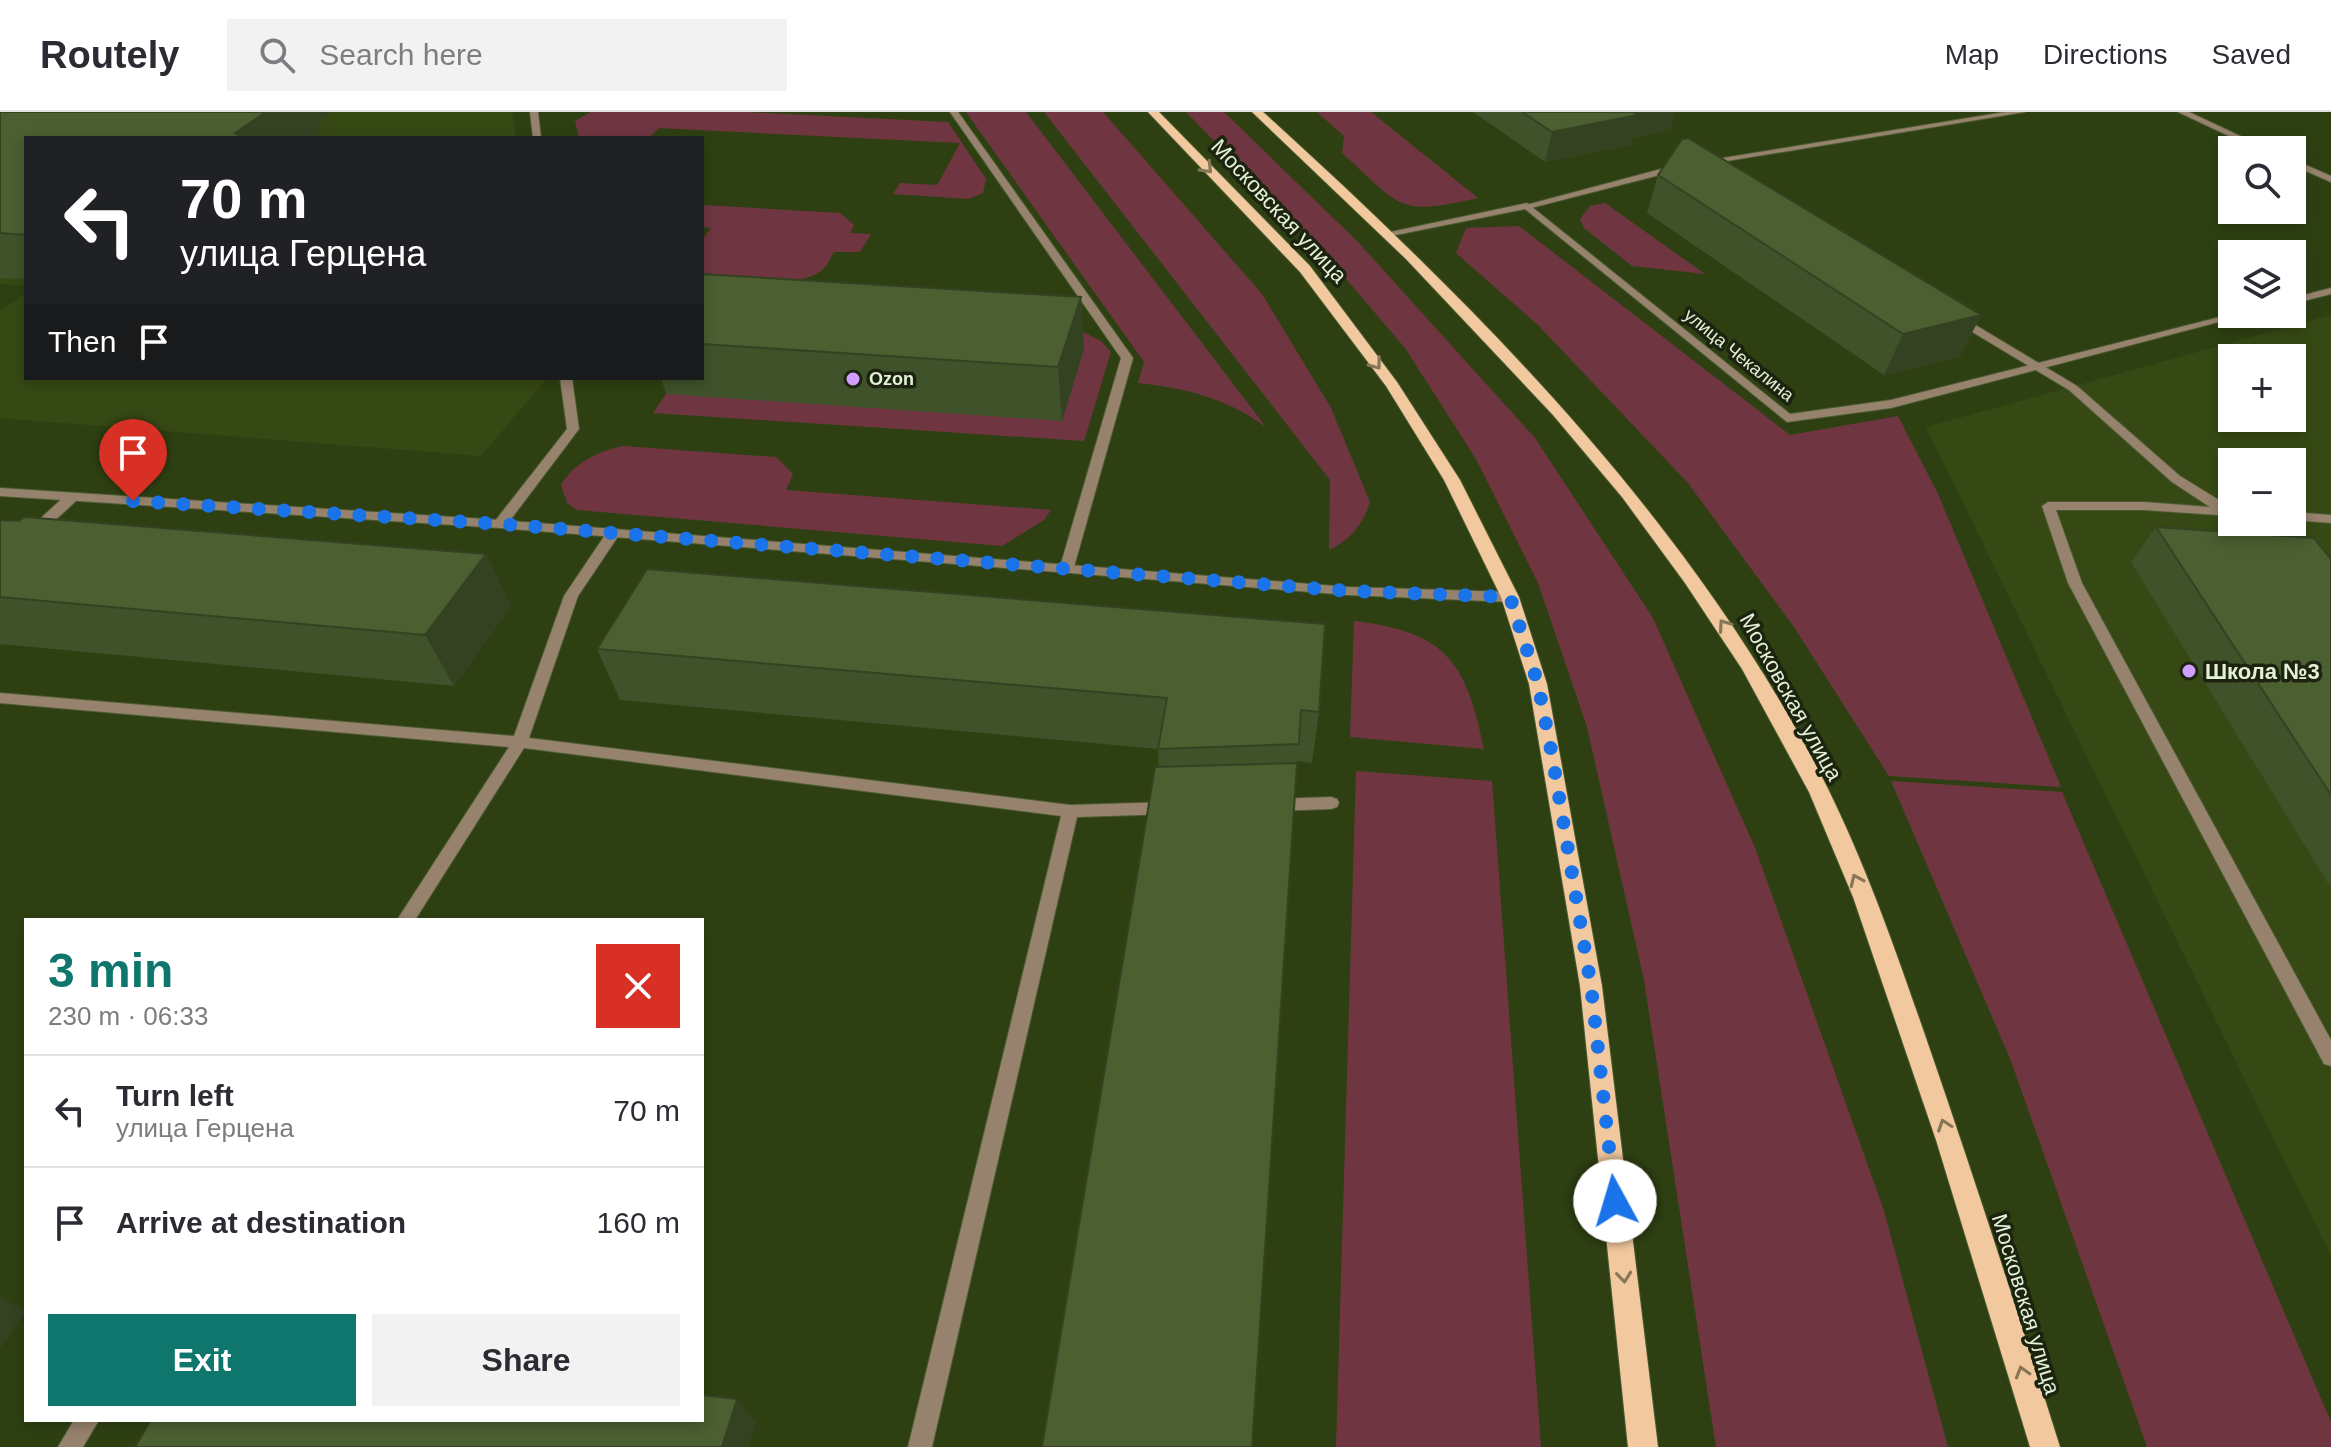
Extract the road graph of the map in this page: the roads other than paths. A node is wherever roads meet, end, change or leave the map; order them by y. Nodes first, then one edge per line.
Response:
1 (534, 112) edge
2 (954, 112) edge
3 (1153, 112) edge
4 (1257, 112) edge
5 (2021, 112) edge
6 (2182, 112) edge
7 (537, 136) edge
8 (2235, 136) edge
9 (1695, 164) junction
10 (2306, 168) edge
11 (1708, 172) edge
12 (2331, 179) edge
13 (1527, 206) junction
14 (1386, 234) junction
15 (2331, 291) edge
16 (2306, 297) edge
17 (1947, 313) edge
18 (2218, 321) edge
19 (2039, 368) junction
20 (566, 380) edge
21 (0, 492) edge
22 (71, 498) junction
23 (2218, 504) edge
24 (2218, 510) edge
25 (2306, 517) edge
26 (2331, 519) edge
27 (500, 524) junction
28 (614, 532) junction
29 (26, 539) edge
30 (1067, 567) junction
31 (1510, 597) junction
32 (0, 698) edge
33 (520, 742) junction
34 (1331, 803) dead end
35 (1255, 805) edge
36 (1193, 807) edge
37 (1070, 811) junction
38 (407, 918) edge
39 (2331, 1058) edge
40 (86, 1422) edge
41 (70, 1447) edge
42 (920, 1447) edge
43 (1643, 1447) edge
44 (2045, 1447) edge

1 - 7 street
2 - 30 street
3 -> 31 main road, Московская улица
4 - 14 main road, Московская улица
5 - 9 street
6 - 8 street
9 - 11 street
9 - 13 street
10 - 12 street
13 - 14 street
13 - 19 street, улица Чекалина
44 -> 14 main road, Московская улица
15 - 16 street
17 - 19 street
18 - 19 street, улица Чекалина
19 - 23 street
20 - 27 street
21 - 22 street
22 - 27 street
22 - 29 street
24 - 39 street
25 - 26 street
27 - 28 street
28 - 30 street
28 - 33 street
30 - 31 street
31 -> 43 main road, Московская улица
32 - 33 street
33 - 37 street
33 - 38 street
34 - 35 street
36 - 37 street
37 - 42 street
40 - 41 street

